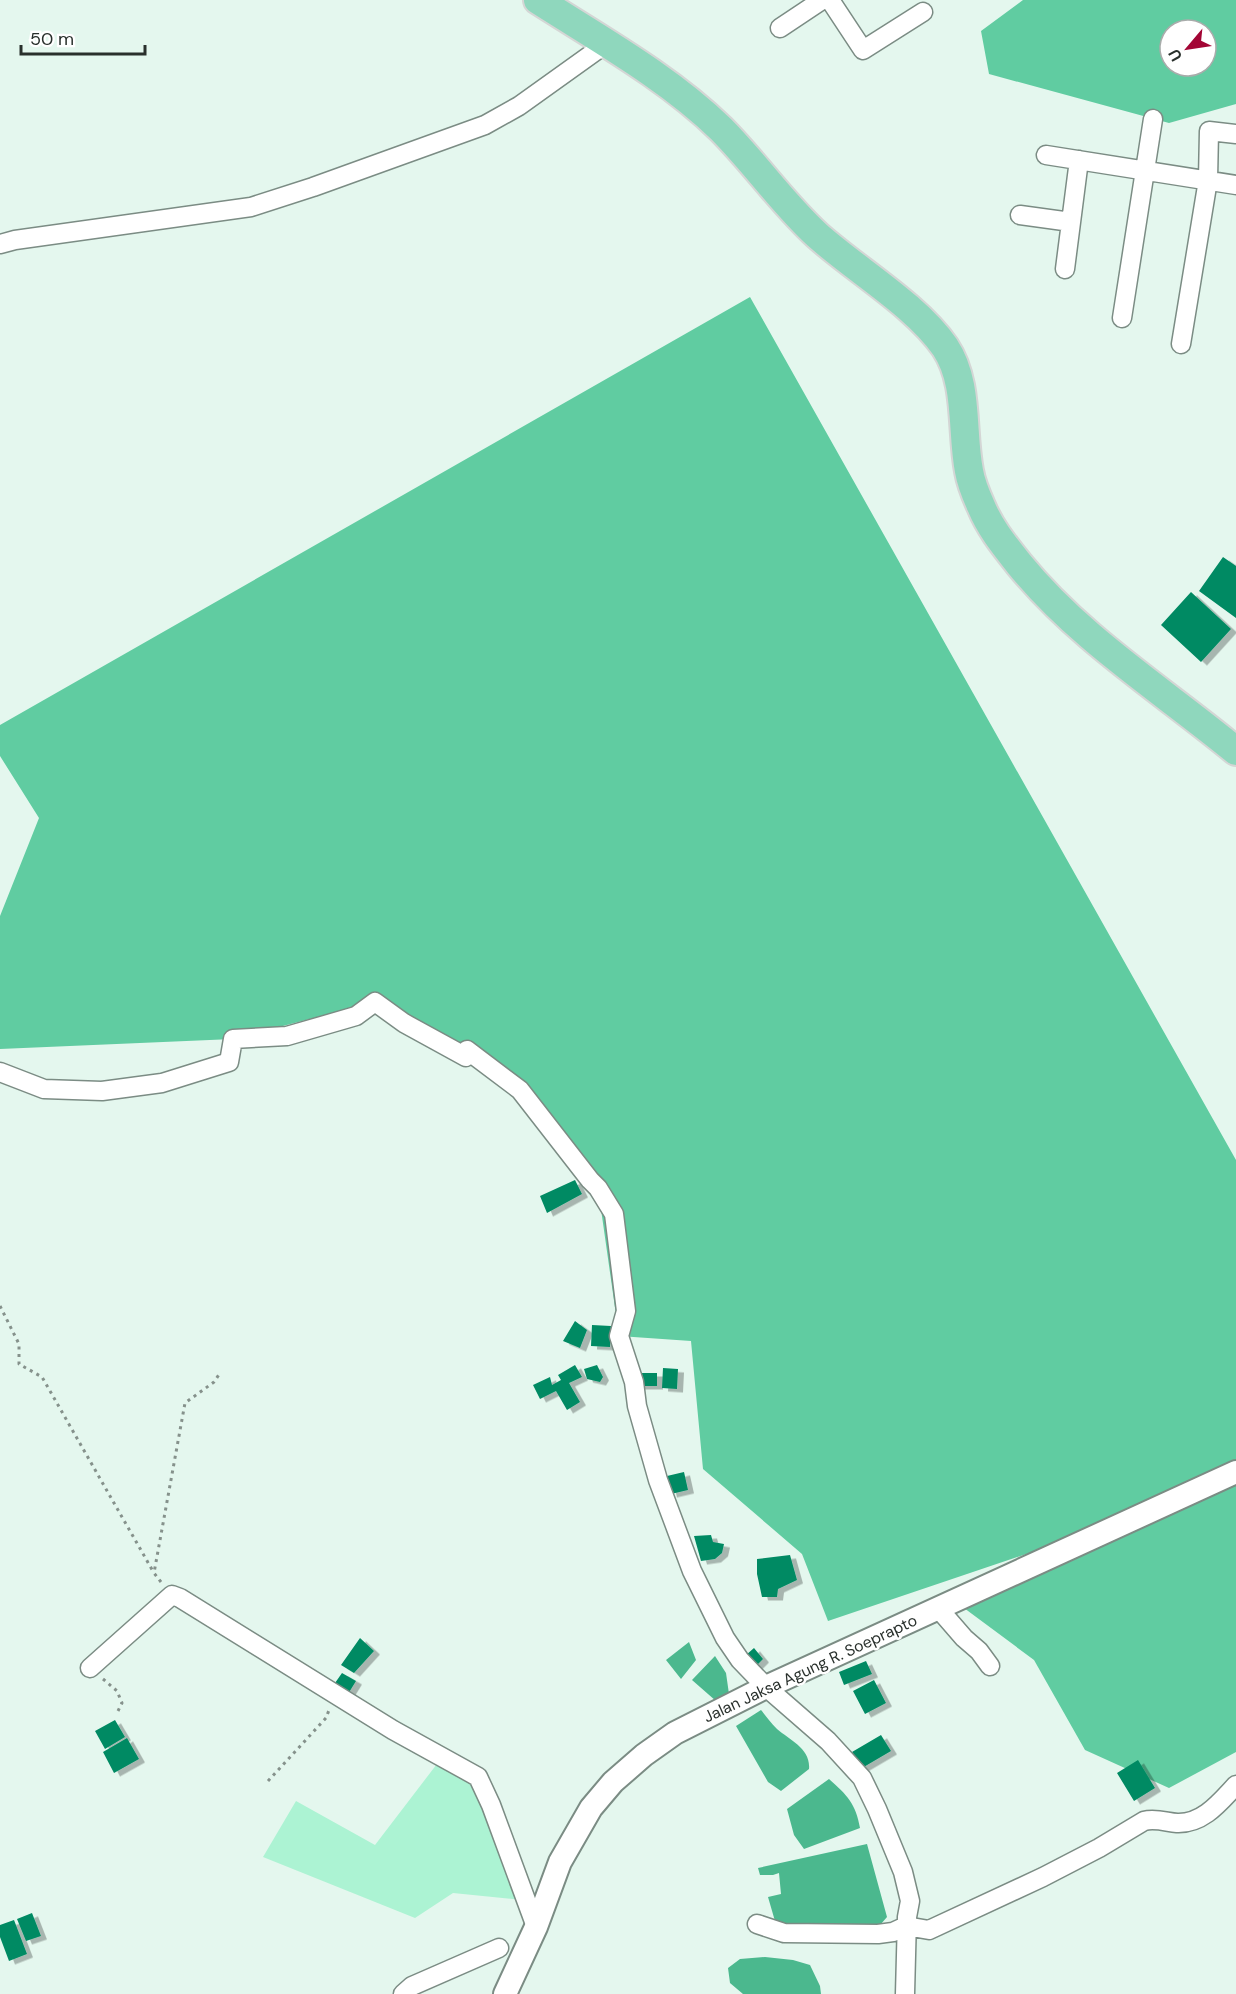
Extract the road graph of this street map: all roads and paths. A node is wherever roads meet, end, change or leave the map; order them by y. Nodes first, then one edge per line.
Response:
1 (538, 0) edge
2 (822, 0) edge
3 (830, 0) edge
4 (922, 12) edge
5 (780, 28) dead end
6 (607, 44) junction
7 (1153, 119) dead end
8 (1236, 134) edge
9 (1046, 155) dead end
10 (1079, 160) junction
11 (1146, 171) junction
12 (1208, 180) junction
13 (1236, 184) edge
14 (1020, 215) dead end
15 (1071, 222) junction
16 (0, 244) edge
17 (1065, 269) dead end
18 (1122, 318) dead end
19 (1181, 344) dead end
20 (1236, 751) edge
21 (0, 1072) edge
22 (0, 1306) edge
23 (220, 1373) dead end
24 (1236, 1472) edge
25 (154, 1574) junction
26 (172, 1595) junction
27 (938, 1608) junction
28 (990, 1665) dead end
29 (90, 1668) joint
30 (766, 1687) junction
31 (335, 1694) junction
32 (118, 1711) dead end
33 (268, 1781) dead end
34 (1236, 1785) edge
35 (757, 1924) dead end
36 (906, 1926) junction
37 (536, 1927) junction
38 (499, 1948) dead end
39 (404, 1994) edge
40 (505, 1994) edge
41 (905, 1994) edge

1 - 6 main road
2 - 5 street
3 - 4 street
6 - 16 street
6 - 20 main road
7 - 11 street
8 - 12 street
9 - 10 street
10 - 11 street
10 - 15 street
11 - 12 street
11 - 18 street
12 - 13 street
12 - 19 street
14 - 15 street
15 - 17 street
21 - 30 street
22 - 25 path
23 - 25 path
24 - 27 street, Jalan Jaksa Agung R. Soeprapto
25 - 26 path
26 - 29 street
26 - 31 street
27 - 28 street
27 - 30 street, Jalan Jaksa Agung R. Soeprapto
29 - 32 path
30 - 36 street
30 - 37 street, Jalan Jaksa Agung R. Soeprapto
31 - 33 path
31 - 37 street
34 - 36 street
35 - 36 street
36 - 41 street
37 - 40 street, Jalan Jaksa Agung R. Soeprapto
38 - 39 street

